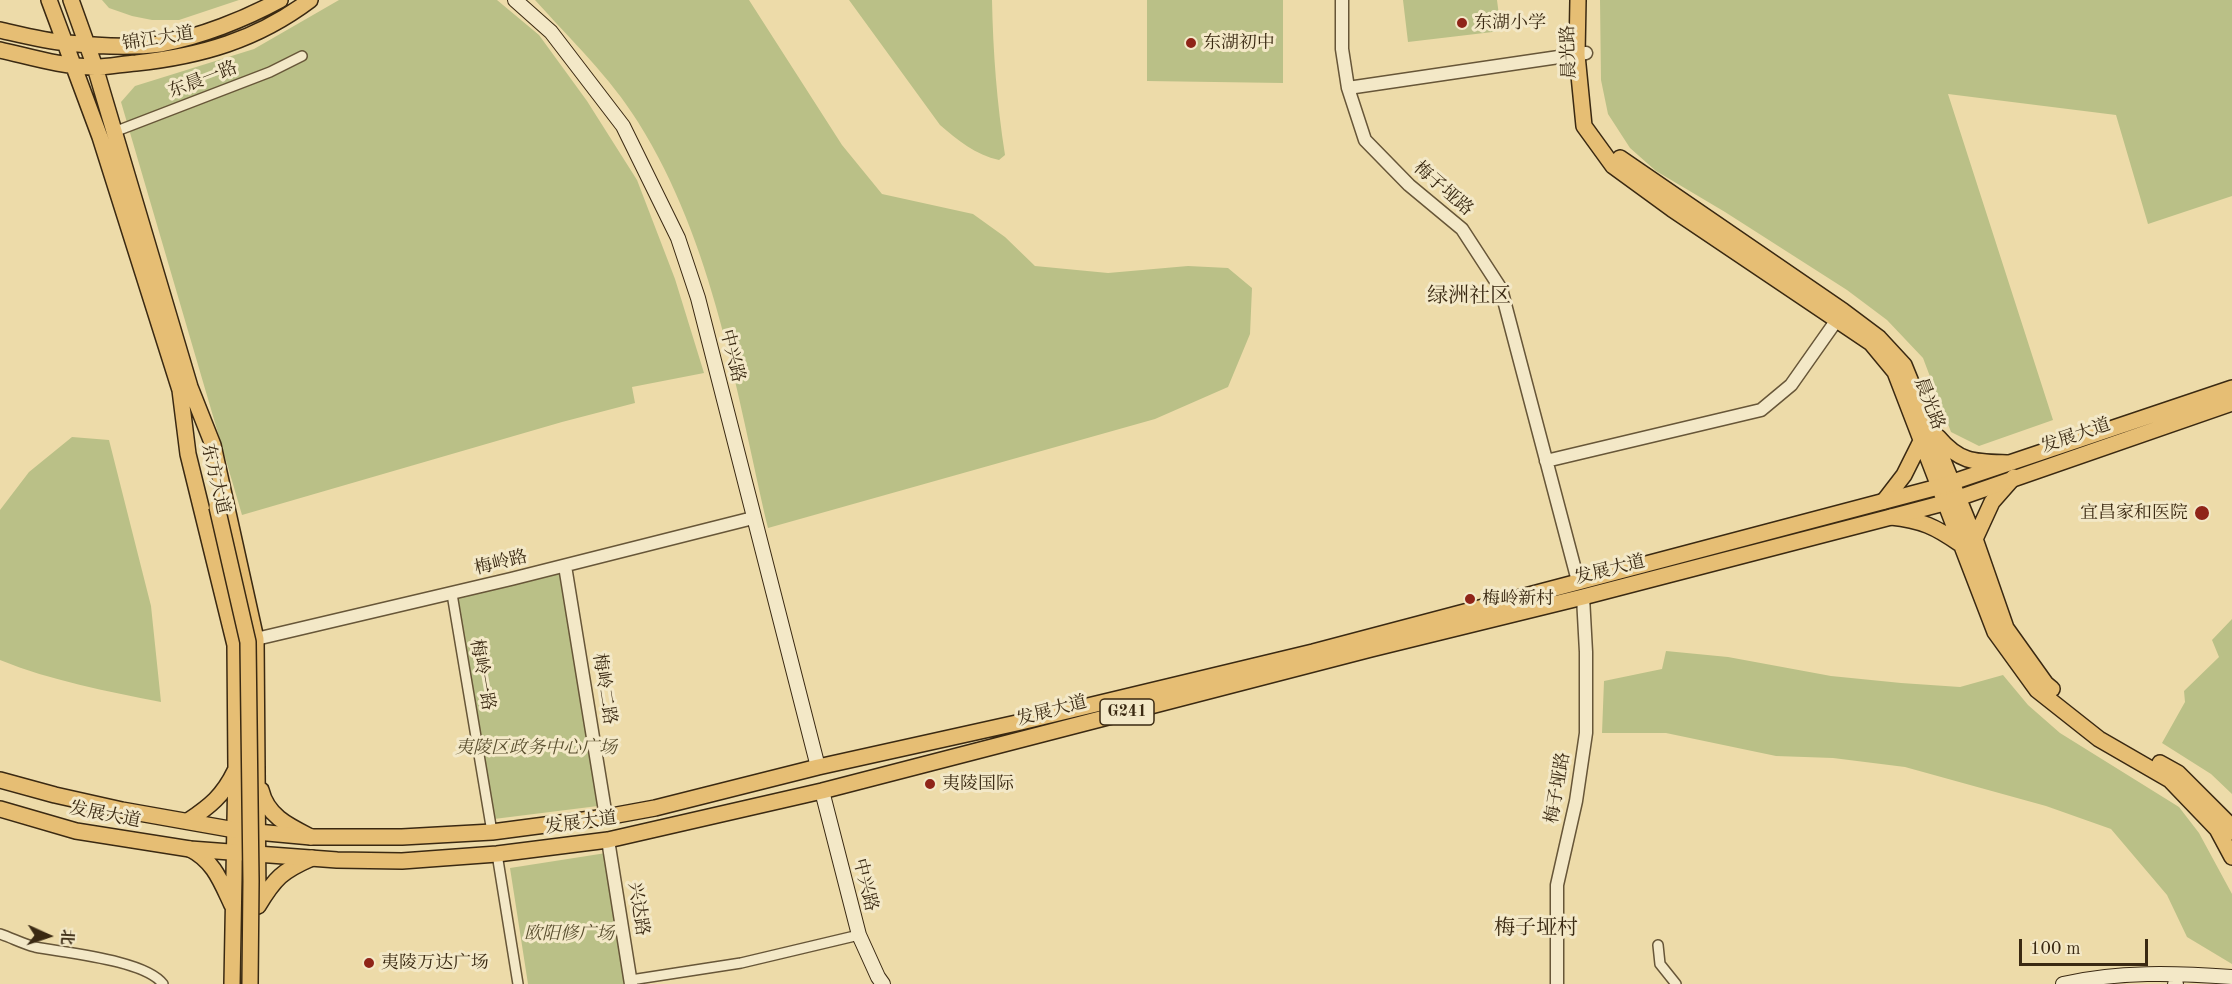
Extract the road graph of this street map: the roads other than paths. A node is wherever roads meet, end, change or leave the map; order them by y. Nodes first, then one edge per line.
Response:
1 (49, 0) edge
2 (71, 0) edge
3 (280, 0) edge
4 (310, 0) edge
5 (515, 0) edge
6 (1342, 0) edge
7 (1578, 0) edge
8 (1587, 0) edge
9 (0, 30) edge
10 (65, 43) junction
11 (87, 45) junction
12 (0, 50) edge
13 (1582, 54) junction
14 (302, 56) dead end
15 (74, 66) junction
16 (95, 67) junction
17 (1348, 88) junction
18 (114, 132) junction
19 (1839, 316) junction
20 (185, 388) junction
21 (2232, 388) edge
22 (2232, 403) edge
23 (1926, 434) junction
24 (1546, 461) junction
25 (2012, 470) junction
26 (1945, 484) junction
27 (1951, 500) junction
28 (1884, 501) junction
29 (1891, 517) junction
30 (753, 518) junction
31 (1968, 542) junction
32 (566, 566) junction
33 (1578, 581) junction
34 (452, 594) junction
35 (1583, 597) junction
36 (256, 639) junction
37 (818, 767) junction
38 (236, 768) junction
39 (258, 776) junction
40 (0, 780) edge
41 (822, 791) junction
42 (0, 809) edge
43 (606, 817) junction
44 (188, 821) junction
45 (235, 830) junction
46 (258, 831) junction
47 (492, 832) junction
48 (2232, 832) edge
49 (311, 837) junction
50 (608, 840) junction
51 (190, 849) junction
52 (235, 853) junction
53 (259, 854) junction
54 (497, 854) junction
55 (2232, 857) edge
56 (312, 858) junction
57 (258, 906) junction
58 (234, 909) junction
59 (0, 934) edge
60 (859, 935) junction
61 (1658, 945) dead end
62 (2232, 977) edge
63 (631, 982) edge
64 (163, 984) edge
65 (232, 984) edge
66 (242, 984) edge
67 (250, 984) edge
68 (257, 984) edge
69 (518, 984) edge
70 (884, 984) edge
71 (1557, 984) edge
72 (1676, 984) edge
73 (2063, 984) edge

1 - 10 main road, 东方大道
2 - 11 main road, 东方大道
3 - 11 main road, 锦江大道
4 - 16 main road, 锦江大道
5 - 30 main road, 中兴路
6 - 17 street, 梅子垭路
7 - 13 main road, 晨光路
8 - 13 main road, 晨光路
9 - 10 main road, 锦江大道
10 - 11 main road, 锦江大道
10 - 15 main road, 东方大道
11 - 16 main road, 东方大道
12 - 15 main road, 锦江大道
13 - 17 street
13 - 19 main road, 晨光路
14 - 18 street, 东晨一路
15 - 16 main road, 锦江大道
15 - 20 main road, 东方大道
16 - 18 main road, 东方大道
17 - 24 street, 梅子垭路
18 - 20 main road, 东方大道
19 - 23 main road, 晨光路
19 - 24 street
20 - 36 main road, 东方大道
20 - 38 main road, 东方大道
20 - 66 main road
20 - 67 main road, bridge
21 - 25 main road, 发展大道 / G241
22 - 25 main road, 发展大道 / G241
23 - 25 main road
23 - 26 main road, 晨光路
23 - 28 main road
24 - 33 street, 梅子垭路
25 - 26 main road, 发展大道 / G241
25 - 27 main road, 发展大道 / G241
25 - 31 main road
26 - 27 main road, 晨光路
26 - 28 main road, 发展大道 / G241
27 - 29 main road, 发展大道 / G241
27 - 31 main road, 晨光路
28 - 33 main road, 发展大道 / G241
29 - 31 main road
29 - 35 main road, 发展大道 / G241
30 - 32 street, 梅岭路
30 - 37 main road, 中兴路
31 - 48 main road, 晨光路
31 - 55 main road, 晨光路
32 - 34 street, 梅岭路
32 - 43 street, 梅岭二路
33 - 37 main road, 发展大道 / G241
34 - 36 street, 梅岭路
34 - 47 street, 梅岭一路
35 - 41 main road, 发展大道 / G241
35 - 71 street, 梅子垭路
36 - 39 main road, 东方大道
37 - 43 main road, 发展大道 / G241
38 - 44 main road
38 - 45 main road, 东方大道
39 - 46 main road, 东方大道
39 - 49 main road
40 - 44 main road, 发展大道 / G241
41 - 50 main road, 发展大道 / G241
41 - 60 main road, 中兴路
42 - 51 main road, 发展大道 / G241
43 - 47 main road, 发展大道 / G241
44 - 45 main road, 发展大道 / G241
45 - 46 main road, 发展大道 / G241
45 - 52 main road, 东方大道
46 - 49 main road, 发展大道 / G241
46 - 53 main road, 东方大道
47 - 49 main road, 发展大道 / G241
50 - 54 main road, 发展大道 / G241
50 - 63 street, 兴达路
51 - 52 main road, 发展大道 / G241
51 - 58 main road
52 - 53 main road, 发展大道 / G241
52 - 58 main road, 东方大道
53 - 56 main road, 发展大道 / G241
53 - 57 main road, 东方大道
54 - 56 main road, 发展大道 / G241
54 - 69 street
56 - 57 main road
57 - 68 main road, 东方大道
58 - 65 main road, 东方大道
59 - 64 street
60 - 63 street
60 - 70 main road, 中兴路
61 - 72 street
62 - 73 main road

